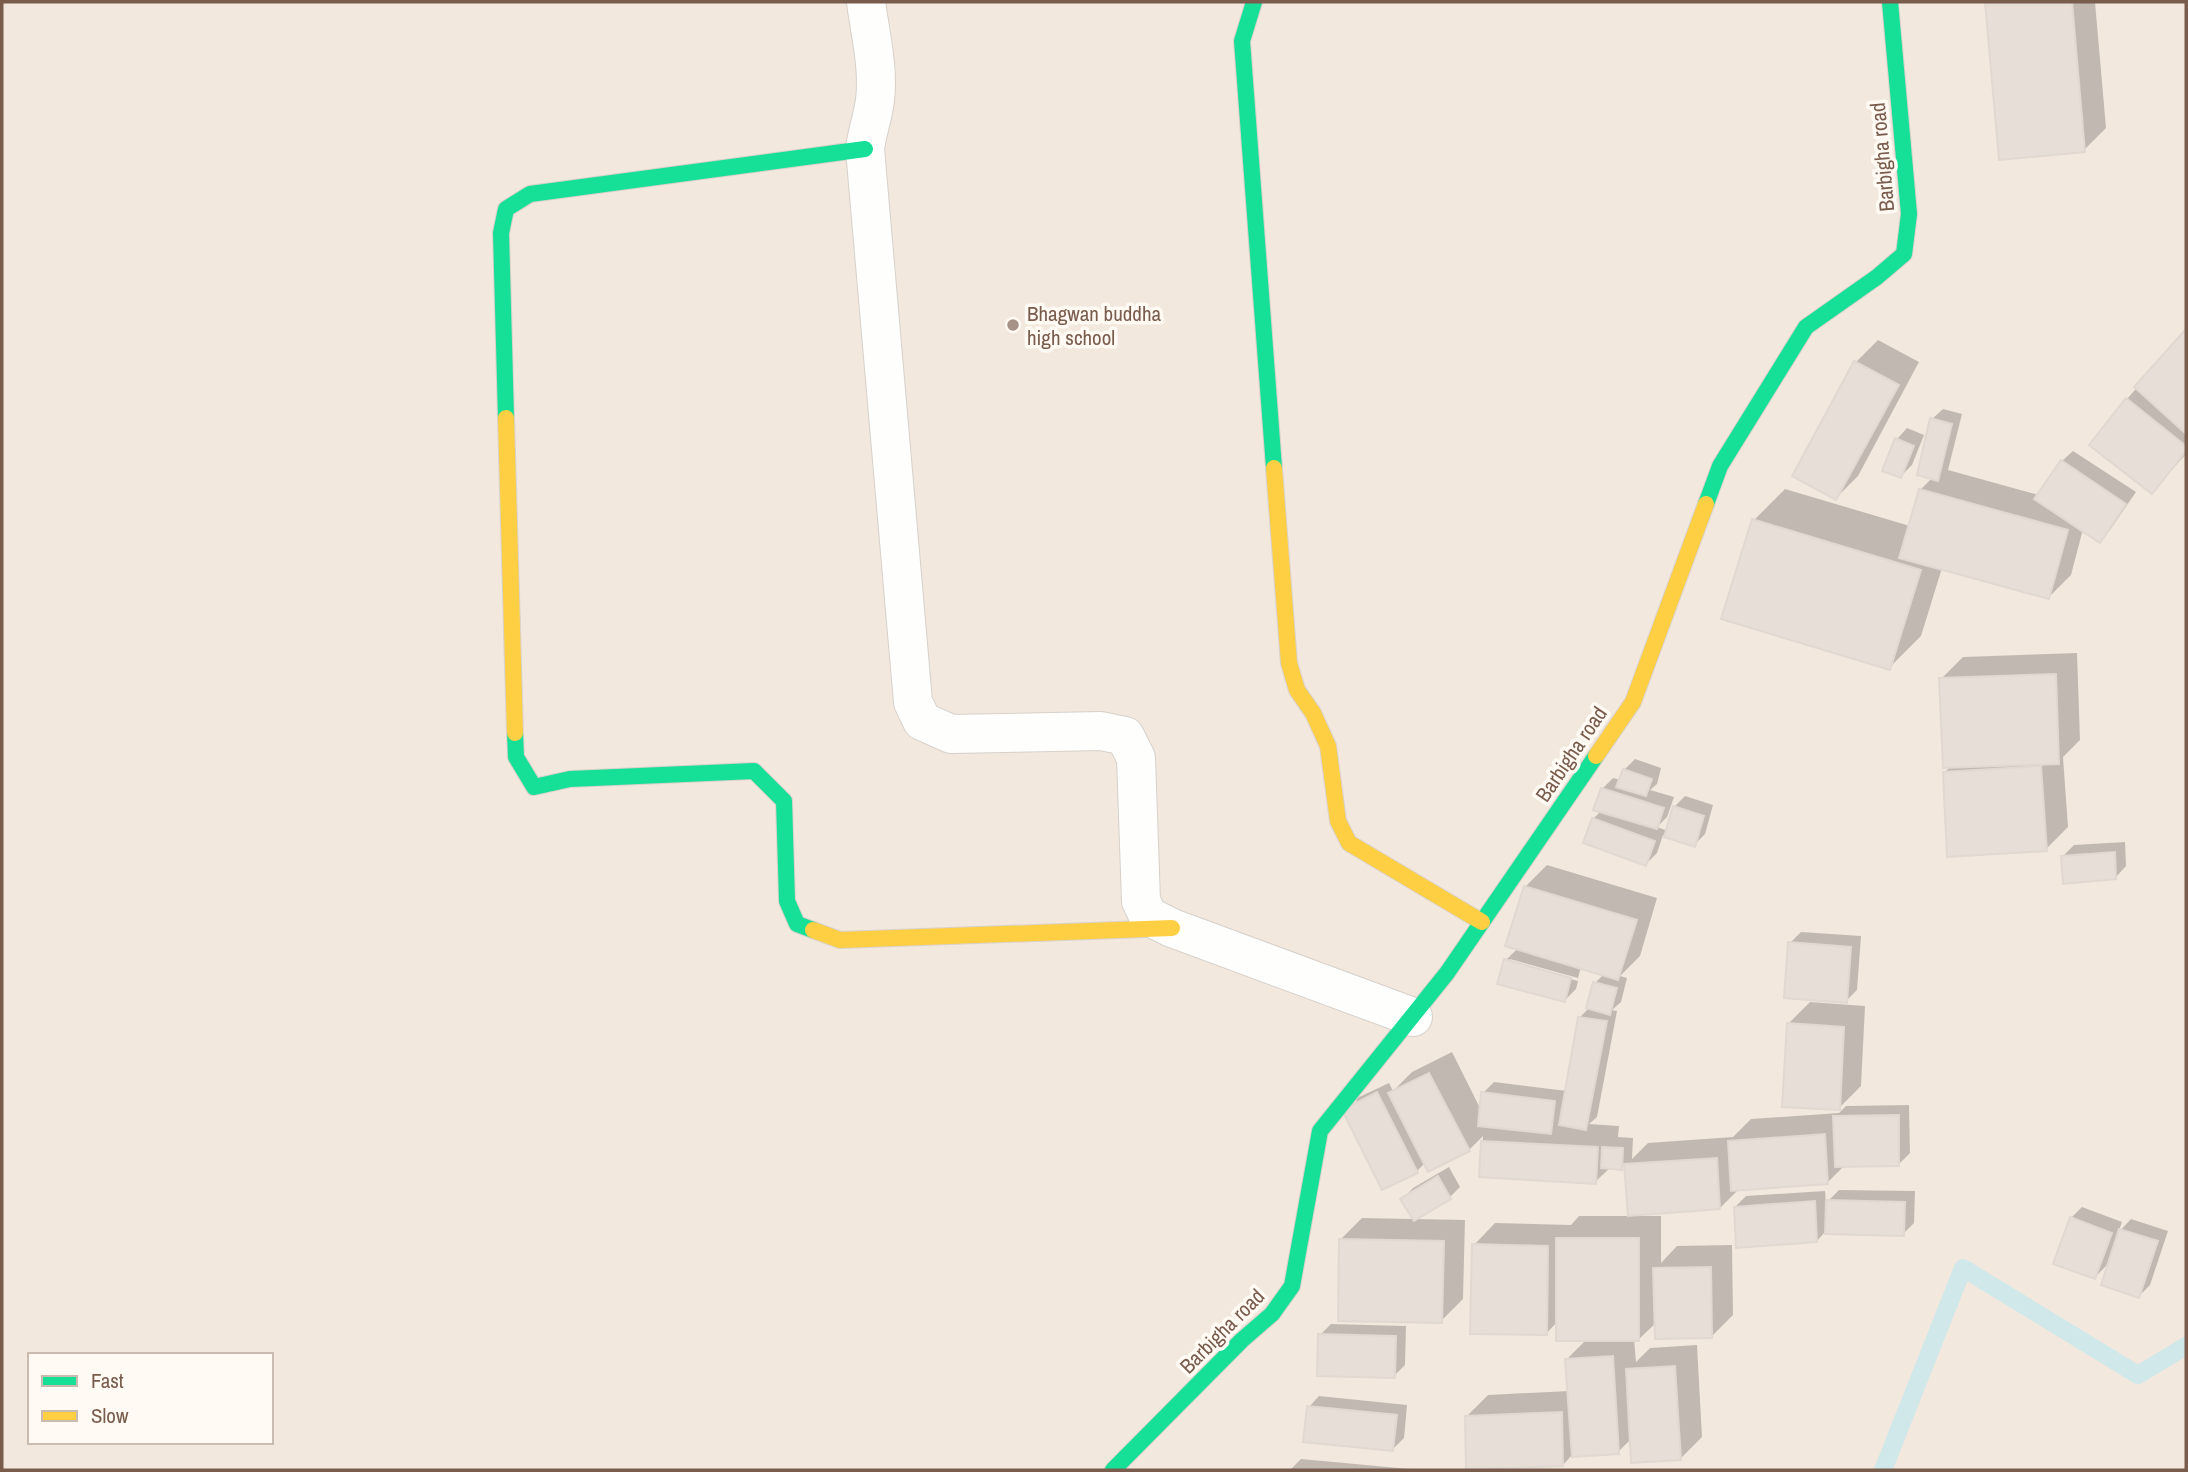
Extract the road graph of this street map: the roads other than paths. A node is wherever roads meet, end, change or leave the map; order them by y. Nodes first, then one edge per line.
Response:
1 (866, 2) edge
2 (1254, 2) edge
3 (1890, 2) edge
4 (865, 149) junction
5 (1482, 922) junction
6 (1172, 928) junction
7 (1413, 1017) junction
8 (1125, 1466) edge

1 - 4 street
2 - 5 street
3 - 5 street, Barbigha road
4 - 6 street
4 - 6 street
5 - 7 street, Barbigha road
6 - 7 street
7 - 8 street, Barbigha road

